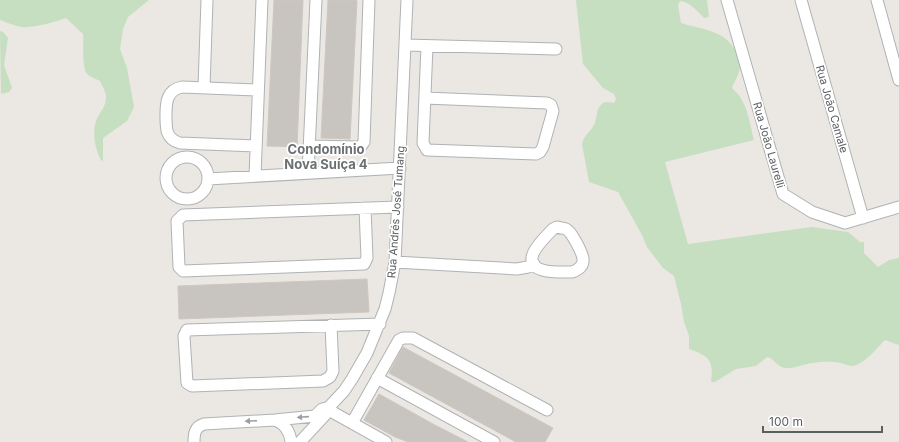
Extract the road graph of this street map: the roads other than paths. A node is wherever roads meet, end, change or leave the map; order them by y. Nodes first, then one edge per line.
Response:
1 (207, 0) edge
2 (262, 0) edge
3 (316, 0) edge
4 (369, 0) edge
5 (407, 0) edge
6 (727, 0) edge
7 (801, 0) edge
8 (877, 0) edge
9 (405, 45) junction
10 (427, 46) junction
11 (556, 49) dead end
12 (899, 80) edge
13 (204, 87) junction
14 (258, 90) junction
15 (425, 98) junction
16 (256, 146) junction
17 (310, 146) junction
18 (400, 168) junction
19 (308, 174) junction
20 (255, 176) junction
21 (208, 179) dead end
22 (398, 207) junction
23 (365, 208) junction
24 (899, 208) edge
25 (863, 218) junction
26 (395, 262) junction
27 (534, 264) junction
28 (380, 324) junction
29 (331, 325) junction
30 (377, 378) junction
31 (328, 408) junction
32 (547, 410) dead end
33 (274, 420) junction
34 (352, 424) junction
35 (194, 442) edge
36 (290, 442) edge
37 (300, 442) edge
38 (386, 442) edge
39 (494, 442) edge

1 - 13 street
2 - 14 street
3 - 17 street
4 - 17 street
5 - 9 street, Rua Andrés José Tumang
6 - 25 street, Rua João Laurelli
7 - 25 street, Rua João Camale
8 - 12 street
9 - 10 street
9 - 18 street, Rua Andrés José Tumang
10 - 11 street
10 - 15 street
13 - 14 street
13 - 16 street
14 - 16 street
15 - 15 street
16 - 20 street
17 - 19 street
18 - 19 street
18 - 22 street, Rua Andrés José Tumang
19 - 20 street
20 - 21 street
22 - 23 street
22 - 26 street, Rua Andrés José Tumang
23 - 23 street
24 - 25 street, Rua João Laurelli
26 - 27 street
26 - 28 street, Rua Andrés José Tumang
27 - 27 street
28 - 29 street
28 - 31 street, Rua Andrés José Tumang
29 - 29 street
30 - 32 street
30 - 34 street
30 - 39 street
31 -> 33 street
31 - 34 street
31 - 37 street
33 -> 35 street
33 - 36 street
34 - 38 street

